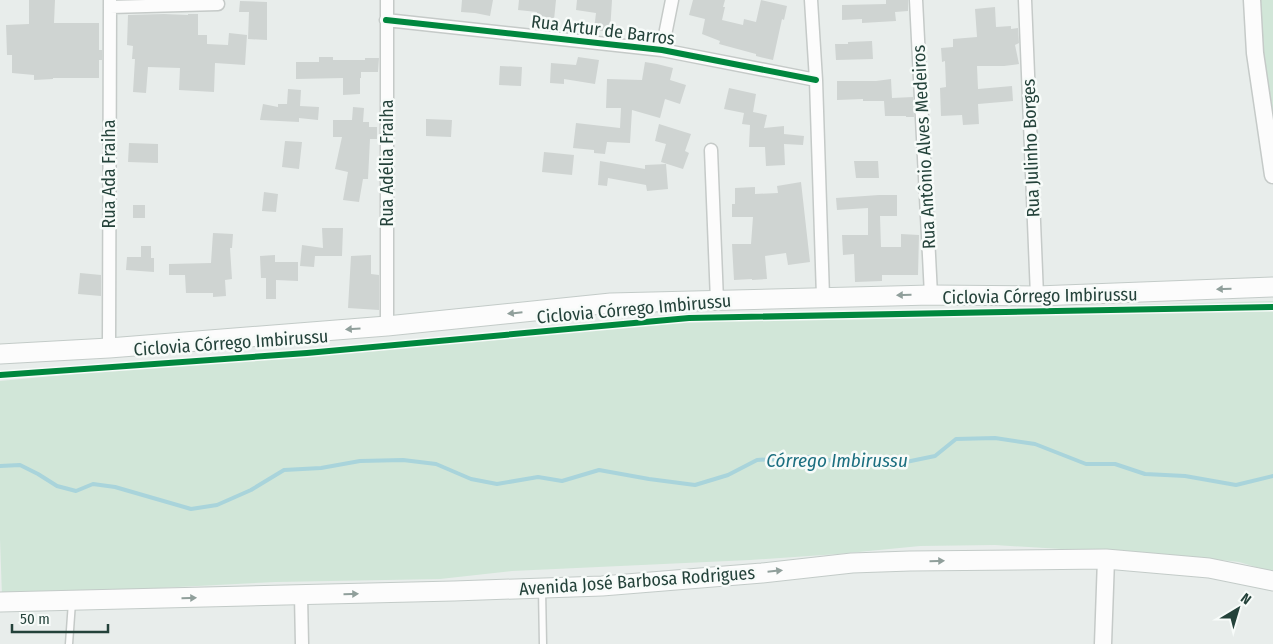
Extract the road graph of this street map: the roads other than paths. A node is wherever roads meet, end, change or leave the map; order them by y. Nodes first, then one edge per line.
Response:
1 (386, 0) edge
2 (672, 0) edge
3 (811, 0) edge
4 (916, 0) edge
5 (1025, 0) edge
6 (1252, 0) edge
7 (110, 3) edge
8 (218, 4) dead end
9 (386, 20) junction
10 (662, 50) junction
11 (816, 80) junction
12 (711, 150) dead end
13 (1273, 175) edge
14 (1273, 287) edge
15 (931, 295) junction
16 (1037, 296) junction
17 (823, 297) junction
18 (717, 301) junction
19 (388, 326) junction
20 (109, 348) junction
21 (0, 354) edge
22 (1106, 559) junction
23 (1273, 581) edge
24 (542, 588) junction
25 (301, 595) junction
26 (72, 600) junction
27 (0, 602) edge
28 (69, 644) edge
29 (302, 644) edge
30 (543, 644) edge
31 (1103, 644) edge

1 - 9 street, Rua Adélia Fraiha
2 - 10 street
3 - 11 street
4 - 15 street, Rua Antônio Alves Medeiros
5 - 16 street, Rua Julinho Borges
6 - 13 street
7 - 8 street
7 - 20 street, Rua Ada Fraiha
9 - 10 street, Rua Artur de Barros
9 - 19 street, Rua Adélia Fraiha
10 - 11 street, Rua Artur de Barros
11 - 17 street
12 - 18 street
14 -> 16 main road
15 - 16 main road
15 -> 17 main road
17 - 18 main road
18 -> 19 main road
19 -> 20 main road
20 - 21 main road
22 - 23 main road, Avenida José Barbosa Rodrigues
24 -> 22 main road, Avenida José Barbosa Rodrigues
22 - 31 street
25 -> 24 main road, Avenida José Barbosa Rodrigues
24 - 30 lane
26 -> 25 main road, Avenida José Barbosa Rodrigues
25 - 29 street
26 - 27 main road, Avenida José Barbosa Rodrigues
26 - 28 lane

